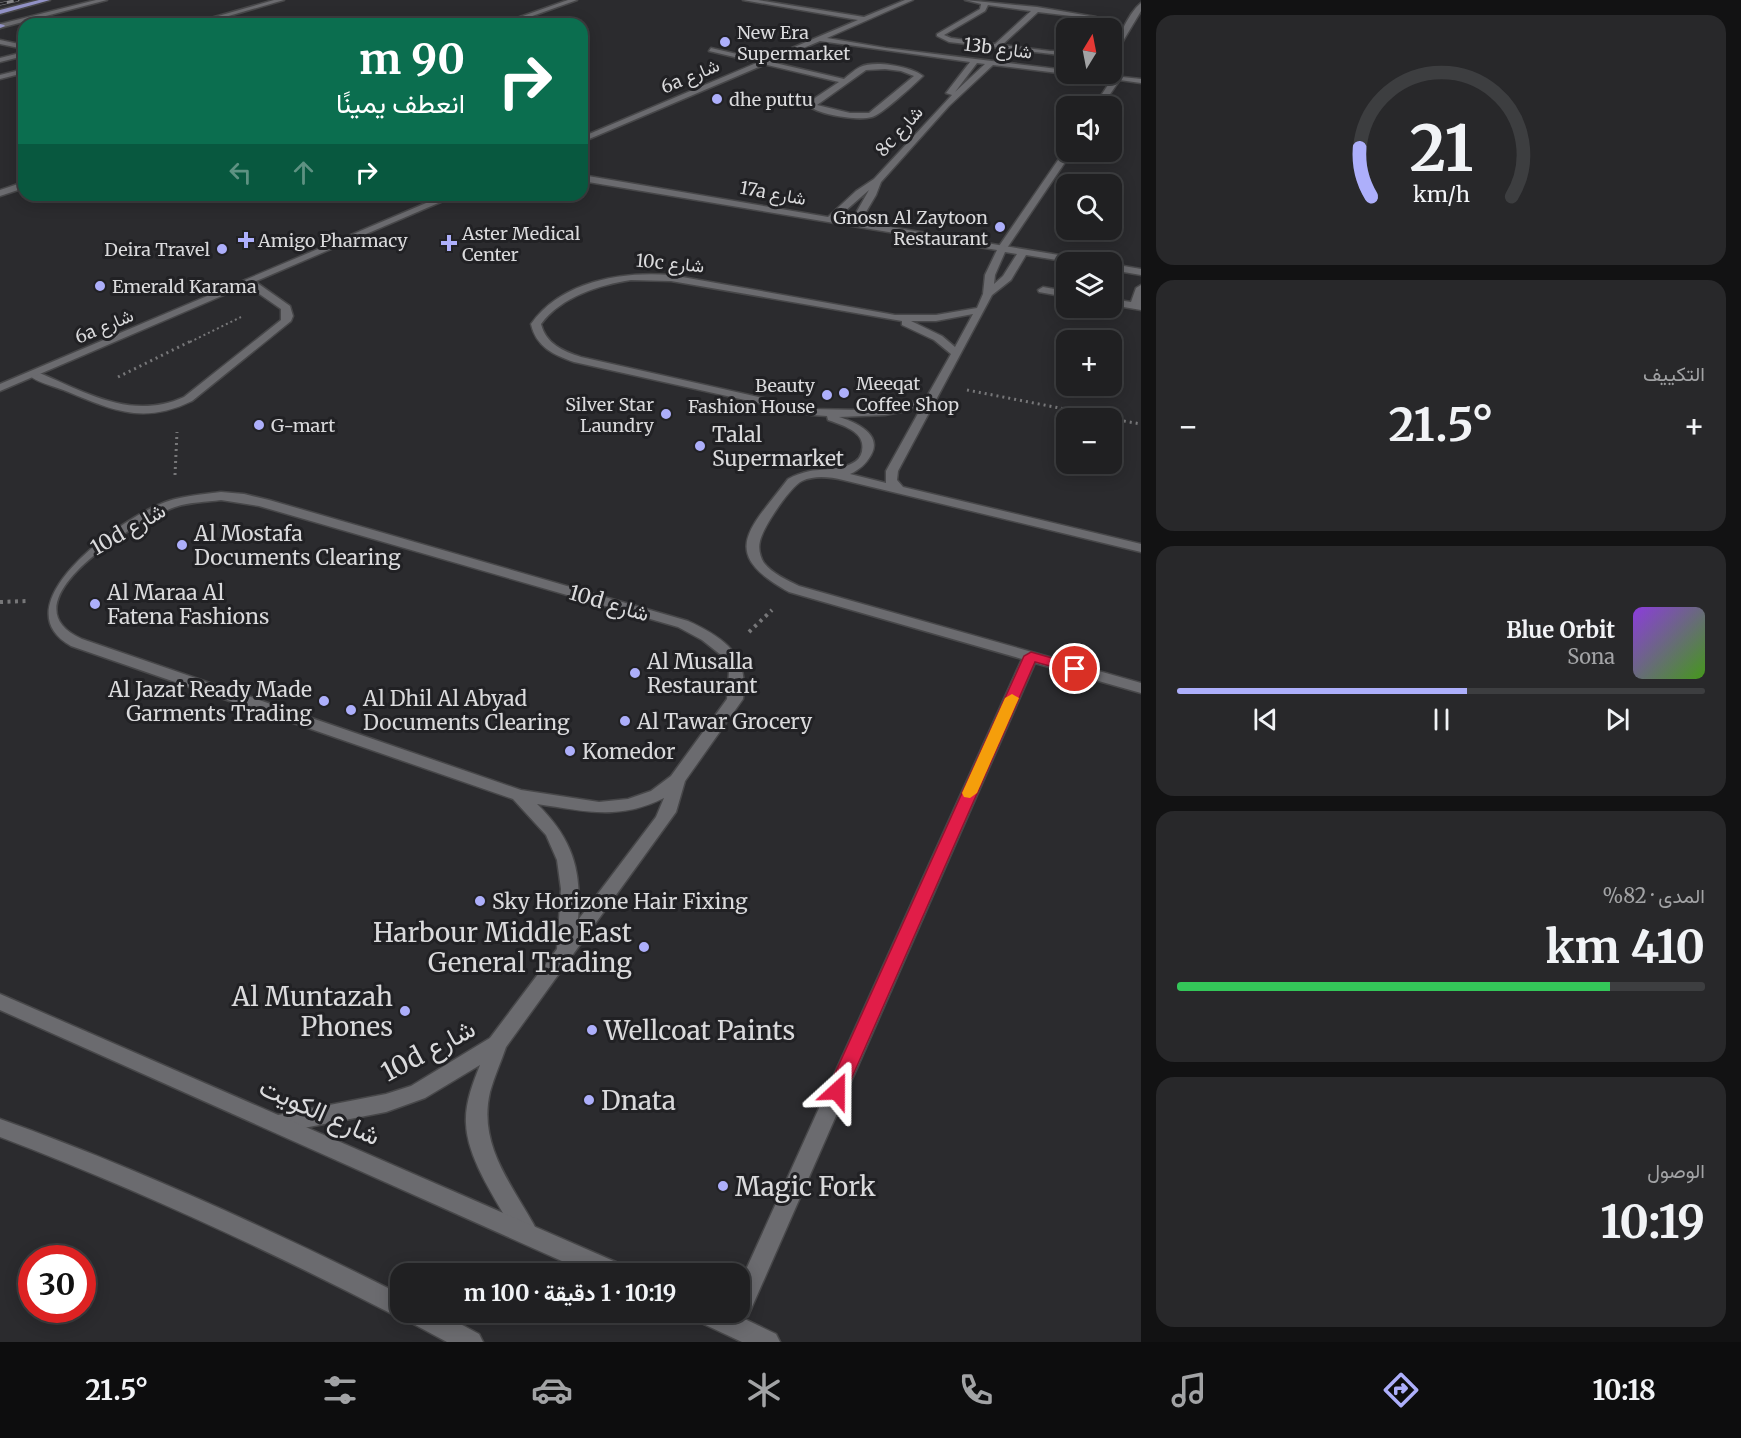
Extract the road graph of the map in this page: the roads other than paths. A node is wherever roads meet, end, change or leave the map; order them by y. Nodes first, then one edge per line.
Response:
1 (47, 0) edge
2 (104, 0) edge
3 (281, 0) edge
4 (574, 0) edge
5 (746, 0) edge
6 (909, 0) edge
7 (968, 0) edge
8 (985, 3) junction
9 (1141, 5) edge
10 (781, 7) junction
11 (1037, 9) junction
12 (0, 12) edge
13 (33, 18) edge
14 (215, 18) edge
15 (521, 18) edge
16 (1092, 18) edge
17 (864, 20) junction
18 (18, 22) edge
19 (855, 23) junction
20 (1, 26) edge
21 (829, 34) junction
22 (1122, 35) edge
23 (818, 39) junction
24 (0, 42) edge
25 (18, 46) edge
26 (997, 46) junction
27 (711, 50) dead end
28 (1056, 53) edge
29 (925, 54) junction
30 (18, 56) edge
31 (0, 60) edge
32 (976, 60) junction
33 (764, 62) junction
34 (992, 62) junction
35 (1056, 71) edge
36 (18, 72) edge
37 (0, 77) edge
38 (1122, 79) edge
39 (844, 81) junction
40 (1141, 81) edge
41 (946, 104) junction
42 (588, 137) edge
43 (1061, 162) edge
44 (588, 171) edge
45 (588, 179) edge
46 (877, 180) junction
47 (18, 187) edge
48 (670, 193) junction
49 (0, 194) edge
50 (439, 201) edge
51 (830, 220) junction
52 (854, 224) junction
53 (1002, 249) junction
54 (1023, 252) junction
55 (1056, 258) edge
56 (1122, 269) edge
57 (1141, 272) edge
58 (249, 282) junction
59 (1141, 288) edge
60 (1043, 290) dead end
61 (1056, 292) edge
62 (988, 294) junction
63 (1122, 304) edge
64 (1138, 307) edge
65 (981, 310) junction
66 (895, 318) junction
67 (957, 354) junction
68 (33, 374) junction
69 (0, 388) edge
70 (930, 403) junction
71 (812, 412) junction
72 (833, 474) junction
73 (898, 489) junction
74 (1141, 548) edge
75 (1031, 656) junction
76 (1141, 688) edge
77 (678, 780) junction
78 (519, 795) junction
79 (565, 952) junction
80 (0, 1002) edge
81 (497, 1044) junction
82 (278, 1124) junction
83 (0, 1128) edge
84 (526, 1232) junction
85 (593, 1263) edge
86 (750, 1284) edge
87 (390, 1301) edge
88 (435, 1323) edge
89 (745, 1323) edge
90 (471, 1342) edge
91 (768, 1342) edge

1 - 12 main road
2 - 13 street
3 - 14 street
4 - 15 street
5 - 10 street
6 - 17 street, 6a شارع
7 - 8 street
8 - 11 street
8 - 26 street
9 - 22 street
10 - 17 street
10 - 19 street
11 - 16 street
11 - 26 street
17 - 19 street, 6a شارع
18 - 20 street
19 - 21 street, 6a شارع
21 - 23 street, 6a شارع
21 - 29 street, 13b شارع
23 - 29 street, 13b شارع
23 - 33 street, 6a شارع
24 - 25 street
26 - 28 street
27 - 33 street
29 - 32 street, 13b شارع
30 - 31 street
32 - 34 street, 13b شارع
32 - 41 street, 8c شارع
33 - 39 street
33 - 42 street, 6a شارع
34 - 35 street, 13b شارع
34 - 41 street, 8c شارع
36 - 37 street
38 - 40 street
39 - 39 street
41 - 46 street, 8c شارع
43 - 53 street
44 - 48 street, 17a شارع
45 - 48 street, 17a شارع
46 - 51 street, 8c شارع
46 - 52 street, 8c شارع
47 - 49 street
48 - 51 street, 17a شارع
50 - 58 street, 6a شارع
51 - 52 street, 17a شارع
52 - 53 street, 17a شارع
53 - 54 street, 17a شارع
53 - 62 street
54 - 55 street, 17a شارع
54 - 62 street
56 - 57 street
58 - 68 street, 6a شارع
58 - 68 street
59 - 64 street
60 - 61 street
62 - 65 street
63 - 64 street
65 - 66 street, 10c شارع
65 - 67 street
66 - 67 street, 10c شارع
66 - 71 street, 10c شارع
67 - 70 street
68 - 69 street, 6a شارع
70 - 71 street, 10c شارع
70 - 73 street
71 - 72 street, 10c شارع
72 - 73 street
72 - 75 street
73 - 74 street
75 - 76 street
75 - 86 street
77 - 78 street, 10d شارع
77 - 78 street, 10d شارع
77 - 79 street, 10d شارع
78 - 79 street, 10d شارع
79 - 81 street, 10d شارع
80 - 82 street, شارع الكويت
81 - 82 street, 10d شارع
81 - 84 street, 10d شارع
82 - 84 street, شارع الكويت
83 - 87 street
84 - 85 street, شارع الكويت
88 - 90 street
89 - 91 street

